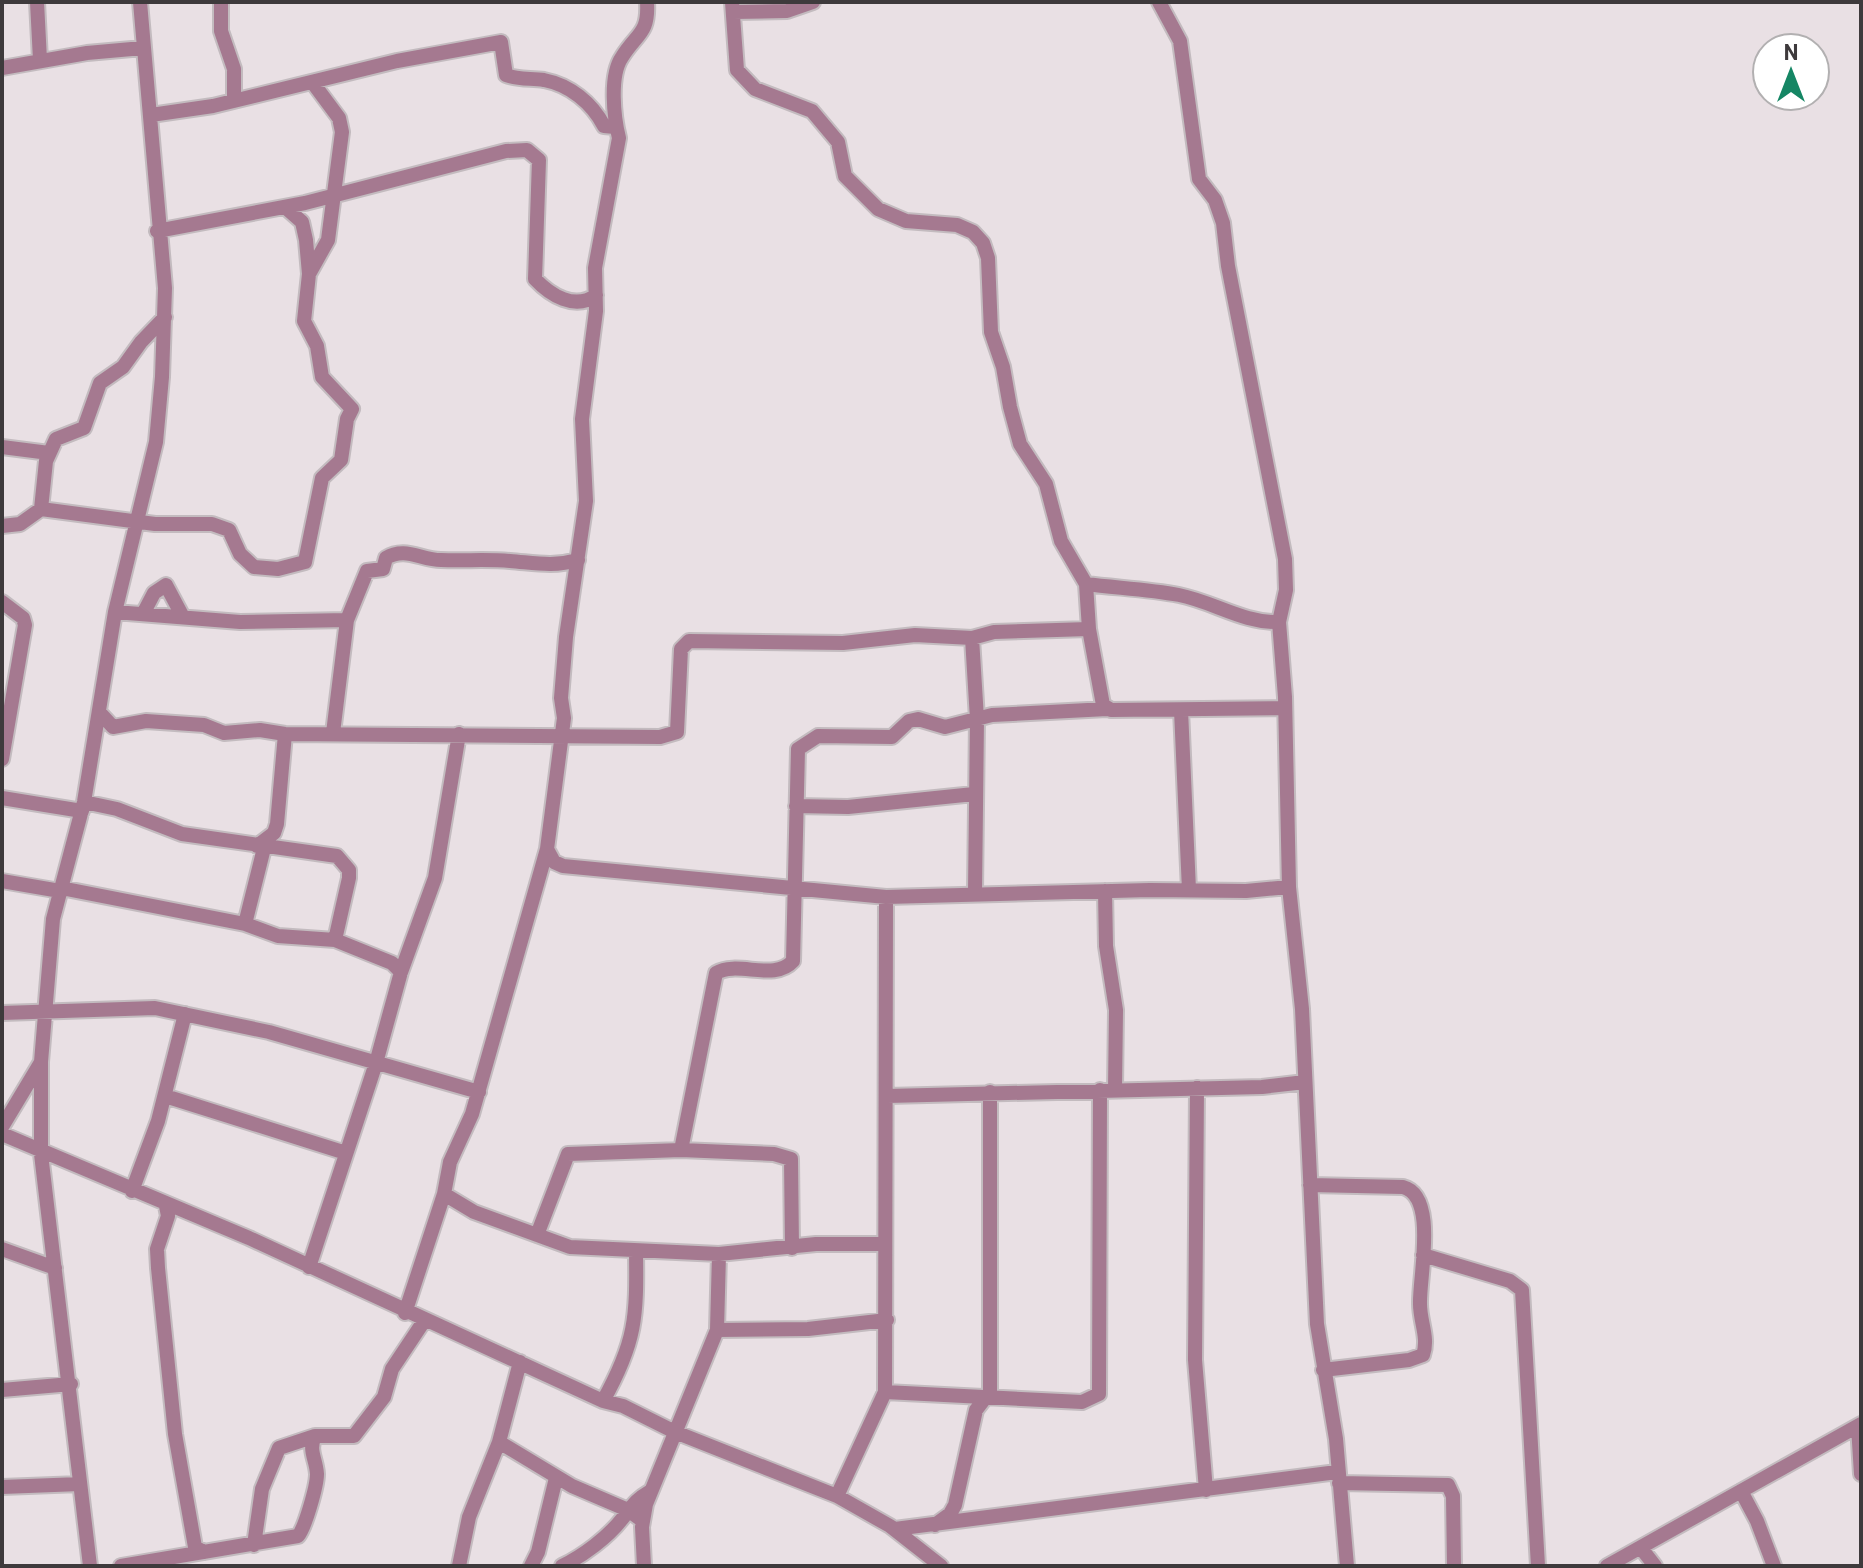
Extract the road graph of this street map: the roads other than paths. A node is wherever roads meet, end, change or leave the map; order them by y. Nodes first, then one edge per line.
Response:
1 (37, 2) edge
2 (140, 2) edge
3 (221, 2) edge
4 (647, 2) edge
5 (813, 2) edge
6 (1159, 2) edge
7 (733, 7) edge
8 (143, 48) junction
9 (40, 60) junction
10 (2, 68) edge
11 (313, 83) junction
12 (234, 101) junction
13 (151, 115) junction
14 (615, 127) junction
15 (336, 195) junction
16 (285, 207) junction
17 (157, 231) junction
18 (309, 274) junction
19 (596, 295) junction
20 (165, 317) junction
21 (2, 447) edge
22 (49, 453) junction
23 (41, 509) junction
24 (134, 521) junction
25 (2, 526) edge
26 (578, 560) junction
27 (1086, 584) junction
28 (2, 602) edge
29 (115, 612) junction
30 (143, 614) junction
31 (183, 617) junction
32 (347, 620) junction
33 (1279, 622) junction
34 (1089, 629) junction
35 (972, 638) junction
36 (1285, 708) junction
37 (1107, 709) junction
38 (1181, 710) junction
39 (100, 713) junction
40 (977, 719) junction
41 (333, 733) junction
42 (285, 734) junction
43 (459, 734) junction
44 (561, 734) junction
45 (2, 759) edge
46 (974, 794) junction
47 (2, 798) edge
48 (796, 806) junction
49 (83, 807) junction
50 (267, 848) junction
51 (547, 849) junction
52 (2, 881) edge
53 (798, 887) junction
54 (1289, 887) junction
55 (60, 889) junction
56 (1189, 890) junction
57 (1105, 891) junction
58 (975, 893) junction
59 (886, 897) junction
60 (245, 924) junction
61 (335, 940) junction
62 (401, 972) junction
63 (45, 1010) junction
64 (2, 1013) edge
65 (185, 1014) junction
66 (41, 1062) junction
67 (376, 1063) junction
68 (1305, 1082) junction
69 (1197, 1088) junction
70 (1108, 1090) junction
71 (479, 1092) junction
72 (990, 1092) junction
73 (165, 1096) junction
74 (887, 1096) junction
75 (2, 1127) edge
76 (2, 1134) edge
77 (681, 1150) junction
78 (346, 1153) junction
79 (41, 1154) junction
80 (1310, 1185) junction
81 (132, 1191) junction
82 (444, 1194) junction
83 (166, 1206) junction
84 (537, 1235) junction
85 (885, 1244) junction
86 (792, 1248) junction
87 (2, 1249) edge
88 (636, 1251) junction
89 (719, 1254) junction
90 (1423, 1255) junction
91 (309, 1267) junction
92 (55, 1268) junction
93 (405, 1313) junction
94 (887, 1320) junction
95 (424, 1321) junction
96 (717, 1330) junction
97 (520, 1362) junction
98 (1323, 1370) junction
99 (71, 1384) junction
100 (2, 1390) edge
101 (885, 1392) junction
102 (988, 1397) junction
103 (603, 1401) junction
104 (1859, 1425) edge
105 (673, 1431) junction
106 (315, 1436) junction
107 (499, 1442) junction
108 (1861, 1474) edge
109 (556, 1478) junction
110 (1338, 1478) junction
111 (80, 1484) junction
112 (2, 1487) edge
113 (1206, 1490) junction
114 (1741, 1491) junction
115 (649, 1492) junction
116 (837, 1496) junction
117 (628, 1510) junction
118 (643, 1521) junction
119 (935, 1525) junction
120 (895, 1529) junction
121 (254, 1545) junction
122 (1641, 1548) junction
123 (204, 1552) junction
124 (921, 1558) edge
125 (90, 1566) edge
126 (121, 1566) edge
127 (459, 1566) edge
128 (531, 1566) edge
129 (562, 1566) edge
130 (644, 1566) edge
131 (941, 1566) edge
132 (1347, 1566) edge
133 (1454, 1566) edge
134 (1538, 1566) edge
135 (1607, 1566) edge
136 (1655, 1566) edge
137 (1774, 1566) edge

1 - 9 street
2 - 8 street
3 - 12 street
4 - 14 street
5 - 7 street
6 - 33 street
7 - 27 street
8 - 9 street
8 - 13 street
9 - 10 street
11 - 12 street
11 - 14 street
11 - 15 street
12 - 13 street
13 - 17 street
14 - 19 street
15 - 16 street
15 - 18 street
15 - 19 street
16 - 17 street
16 - 18 street
17 - 20 street
18 - 24 street
19 - 26 street
20 - 22 street
20 - 24 street
21 - 22 street
22 - 23 street
23 - 24 street
23 - 25 street
24 - 29 street
26 - 32 street
26 - 44 street
27 - 33 street
27 - 34 street
28 - 45 street
29 - 30 street
29 - 39 street
30 - 31 street
30 - 31 street
31 - 32 street
32 - 41 street
33 - 36 street
34 - 35 street
34 - 37 street
35 - 40 street
35 - 44 street
36 - 38 street
36 - 54 street
37 - 38 street
37 - 40 street
38 - 56 street
39 - 42 street
39 - 49 street
40 - 46 street
40 - 48 street
41 - 42 street
41 - 43 street
42 - 50 street
43 - 44 street
43 - 62 street
44 - 51 street
46 - 48 street
46 - 58 street
47 - 49 street
48 - 53 street
49 - 50 street
49 - 55 street
50 - 60 street
50 - 61 street
51 - 53 street
51 - 71 street
52 - 55 street
53 - 59 street
53 - 77 street
54 - 56 street
54 - 68 street
55 - 60 street
55 - 63 street
56 - 57 street
57 - 58 street
57 - 70 street
58 - 59 street
59 - 74 street
60 - 61 street
61 - 62 street
62 - 67 street
63 - 64 street
63 - 65 street
63 - 66 street
65 - 67 street
65 - 73 street
66 - 75 street
66 - 79 street
67 - 71 street
67 - 78 street
68 - 69 street
68 - 80 street
69 - 70 street
69 - 113 street
70 - 72 street
70 - 102 street
71 - 82 street
72 - 74 street
72 - 102 street
73 - 78 street
73 - 81 street
74 - 85 street
76 - 79 street
77 - 84 street
77 - 86 street
78 - 91 street
79 - 81 street
79 - 92 street
80 - 90 street
80 - 98 street
81 - 83 street
82 - 84 street
82 - 93 street
83 - 91 street
83 - 123 street
84 - 88 street
85 - 86 street
85 - 94 street
86 - 89 street
87 - 92 street
88 - 89 street
88 - 103 street
89 - 96 street
90 - 98 street
90 - 134 street
91 - 93 street
92 - 99 street
93 - 95 street
94 - 96 street
94 - 101 street
95 - 97 street
95 - 106 street
96 - 105 street
97 - 103 street
97 - 107 street
98 - 110 street
99 - 100 street
99 - 111 street
101 - 102 street
101 - 116 street
102 - 119 street
103 - 105 street
104 - 108 street
104 - 114 street
105 - 115 street
105 - 116 street
106 - 121 street
106 - 121 street
107 - 109 street
107 - 127 street
109 - 117 street
109 - 128 street
110 - 113 street
110 - 132 street
110 - 133 street
111 - 112 street
111 - 125 street
113 - 119 street
114 - 122 street
114 - 137 street
115 - 117 street
115 - 118 street
116 - 120 street
117 - 118 street
117 - 129 street
118 - 130 street
119 - 120 street
120 - 124 street
121 - 123 street
122 - 135 street
122 - 136 street
123 - 126 street
124 - 131 street

